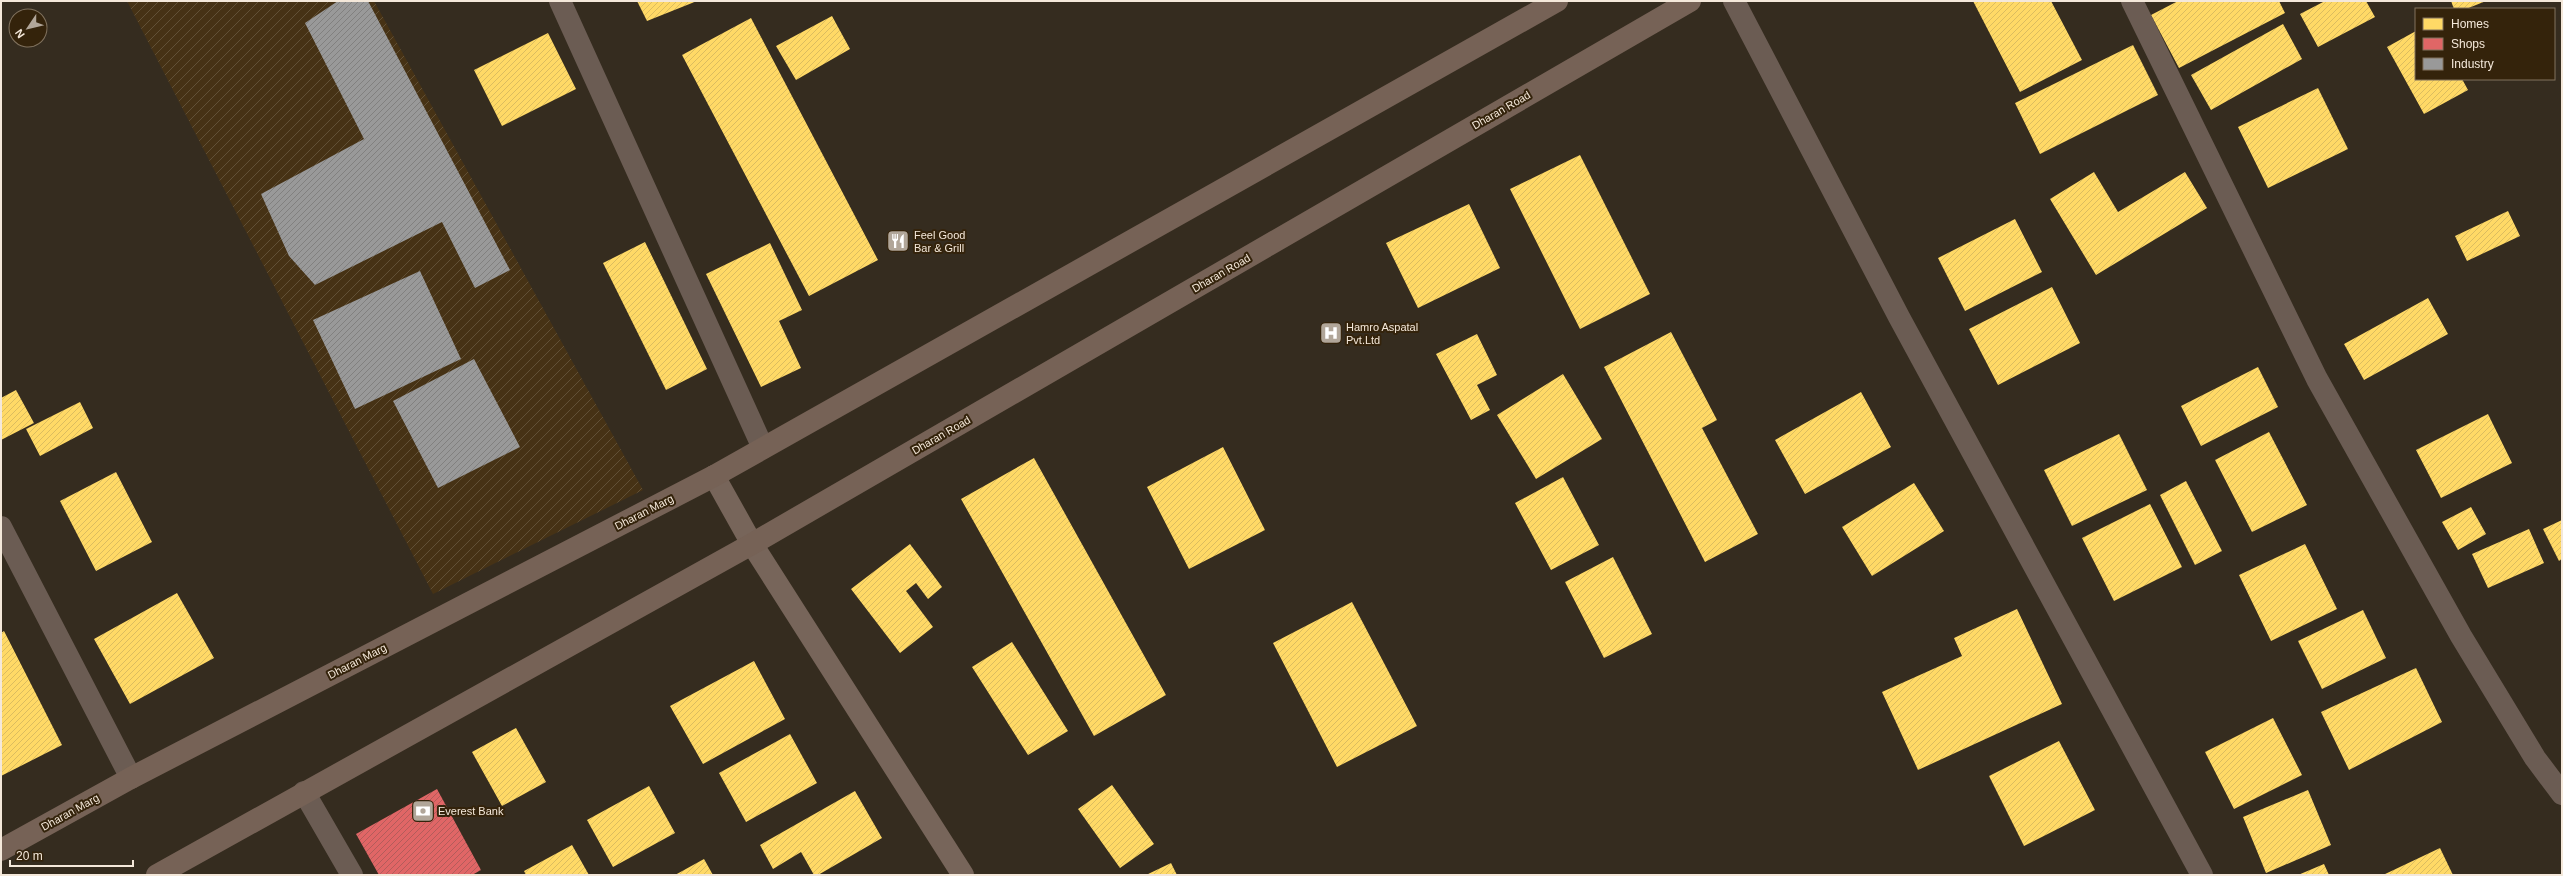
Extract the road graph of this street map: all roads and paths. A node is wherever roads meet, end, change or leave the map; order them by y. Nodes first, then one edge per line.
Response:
1 (560, 1) edge
2 (1557, 1) edge
3 (1690, 1) edge
4 (1734, 1) edge
5 (2132, 1) edge
6 (763, 448) junction
7 (714, 476) junction
8 (1, 527) edge
9 (752, 544) junction
10 (131, 778) junction
11 (304, 792) junction
12 (2562, 794) edge
13 (1, 850) edge
14 (157, 875) edge
15 (352, 875) edge
16 (963, 875) edge
17 (2202, 875) edge

1 - 6 street
2 - 6 main road
3 - 9 main road, Dharan Road
4 - 17 street
5 - 12 street
6 - 7 main road
7 - 9 main road
7 - 10 main road, Dharan Marg
8 - 10 street
9 - 11 main road
9 - 16 main road
10 - 13 main road, Dharan Marg
11 - 14 main road
11 - 15 street

